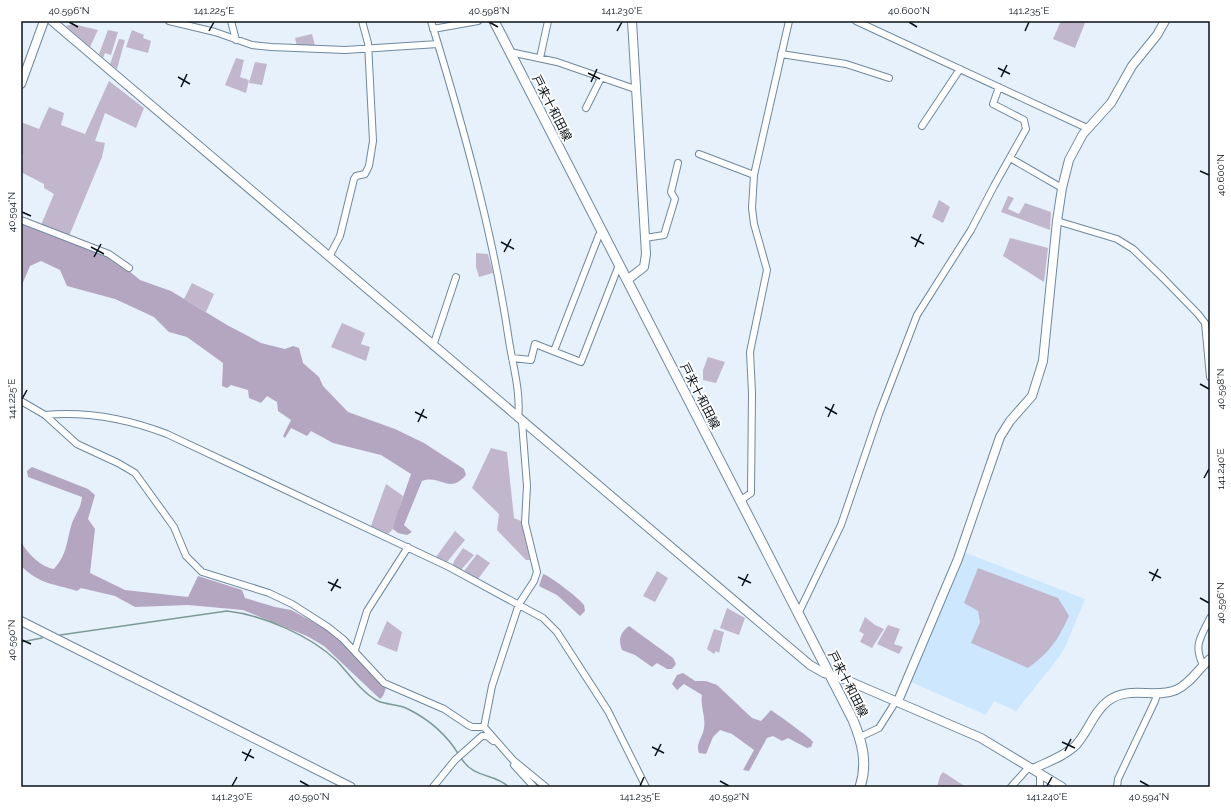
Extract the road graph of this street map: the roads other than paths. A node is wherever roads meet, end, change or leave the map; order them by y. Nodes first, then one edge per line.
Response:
1 (44, 21) edge
2 (52, 21) edge
3 (169, 21) edge
4 (231, 21) edge
5 (362, 21) edge
6 (431, 21) edge
7 (478, 21) edge
8 (494, 21) edge
9 (548, 21) edge
10 (632, 21) edge
11 (789, 21) edge
12 (856, 21) edge
13 (1165, 21) edge
14 (433, 29) junction
15 (236, 40) junction
16 (438, 44) junction
17 (368, 50) junction
18 (510, 52) junction
19 (781, 54) junction
20 (540, 58) junction
21 (960, 69) junction
22 (601, 78) junction
23 (889, 78) dead end
24 (21, 84) edge
25 (999, 87) junction
26 (635, 89) junction
27 (586, 108) dead end
28 (922, 126) dead end
29 (1087, 128) junction
30 (699, 154) dead end
31 (1010, 158) junction
32 (678, 163) dead end
33 (754, 175) junction
34 (1062, 188) junction
35 (21, 220) edge
36 (1057, 221) junction
37 (602, 233) junction
38 (645, 238) junction
39 (329, 257) junction
40 (619, 265) junction
41 (129, 268) dead end
42 (456, 277) dead end
43 (627, 280) junction
44 (433, 346) junction
45 (554, 351) junction
46 (512, 358) junction
47 (1210, 377) edge
48 (21, 401) edge
49 (45, 415) junction
50 (520, 420) junction
51 (740, 501) junction
52 (408, 547) junction
53 (519, 604) junction
54 (798, 614) junction
55 (1210, 618) edge
56 (21, 621) edge
57 (355, 650) junction
58 (1210, 659) edge
59 (1203, 665) junction
60 (831, 676) junction
61 (1157, 694) junction
62 (897, 701) junction
63 (484, 727) junction
64 (860, 737) junction
65 (499, 744) junction
66 (512, 758) junction
67 (1034, 770) junction
68 (351, 787) edge
69 (433, 787) edge
70 (534, 787) edge
71 (546, 787) edge
72 (646, 787) edge
73 (860, 787) edge
74 (1011, 787) edge
75 (1040, 787) edge
76 (1062, 787) edge
77 (1117, 787) edge

1 - 24 street
2 - 39 street
3 - 15 street
4 - 15 street
5 - 17 street
6 - 14 street
7 - 14 street
8 - 18 main road, 戸来十和田線
9 - 20 street
10 - 26 street
11 - 19 street
12 - 21 street
13 - 29 street
14 - 16 street
15 - 17 street
16 - 17 street
16 - 46 street
17 - 39 street
18 - 20 street
18 - 37 main road, 戸来十和田線
19 - 23 street
19 - 33 street
20 - 22 street
21 - 25 street
21 - 28 street
22 - 26 street
22 - 27 street
25 - 29 street
25 - 31 street
26 - 38 street
29 - 34 street
30 - 33 street
31 - 34 street
31 - 54 street
32 - 38 street
33 - 51 street
34 - 36 street
35 - 41 street
36 - 47 street
36 - 62 street
37 - 40 main road, 戸来十和田線
37 - 45 street
38 - 43 street
39 - 44 street
40 - 43 main road, 戸来十和田線
40 - 45 street
42 - 44 street
43 - 51 main road, 戸来十和田線
44 - 50 street
45 - 46 street
46 - 50 street
48 - 49 street
49 - 52 street
49 - 57 street
50 - 53 street
50 - 60 street
51 - 54 main road, 戸来十和田線
52 - 53 street
52 - 57 street
53 - 63 street
53 - 72 street
54 - 60 main road, 戸来十和田線
55 - 59 street
56 - 68 street
57 - 63 street
58 - 59 street
59 - 61 street
60 - 62 street
60 - 64 main road, 戸来十和田線
61 - 67 street
61 - 77 street
62 - 64 street
62 - 67 street
63 - 65 street
64 - 73 main road, 戸来十和田線
65 - 66 street
65 - 69 street
66 - 70 street
66 - 71 street
67 - 74 street
67 - 75 street
67 - 76 street

